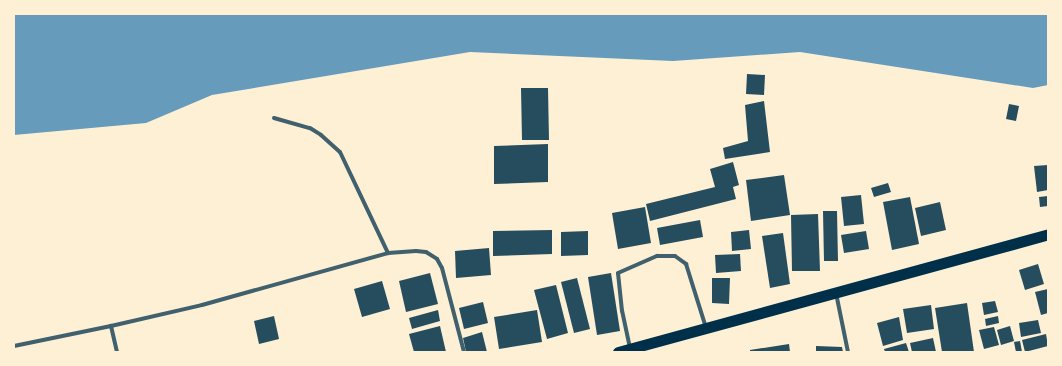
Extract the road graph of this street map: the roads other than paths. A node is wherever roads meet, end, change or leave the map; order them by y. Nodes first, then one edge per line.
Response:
1 (274, 118) dead end
2 (1048, 234) edge
3 (388, 253) junction
4 (836, 292) junction
5 (111, 326) junction
6 (706, 328) junction
7 (14, 346) edge
8 (631, 348) junction
9 (117, 352) edge
10 (464, 352) edge
11 (618, 352) edge
12 (848, 352) edge

1 - 3 street
2 - 4 highway
3 - 5 street
3 - 10 street
4 - 6 highway
4 - 12 street
5 - 7 street
5 - 9 street
6 - 8 highway
6 - 8 street
8 - 11 highway

